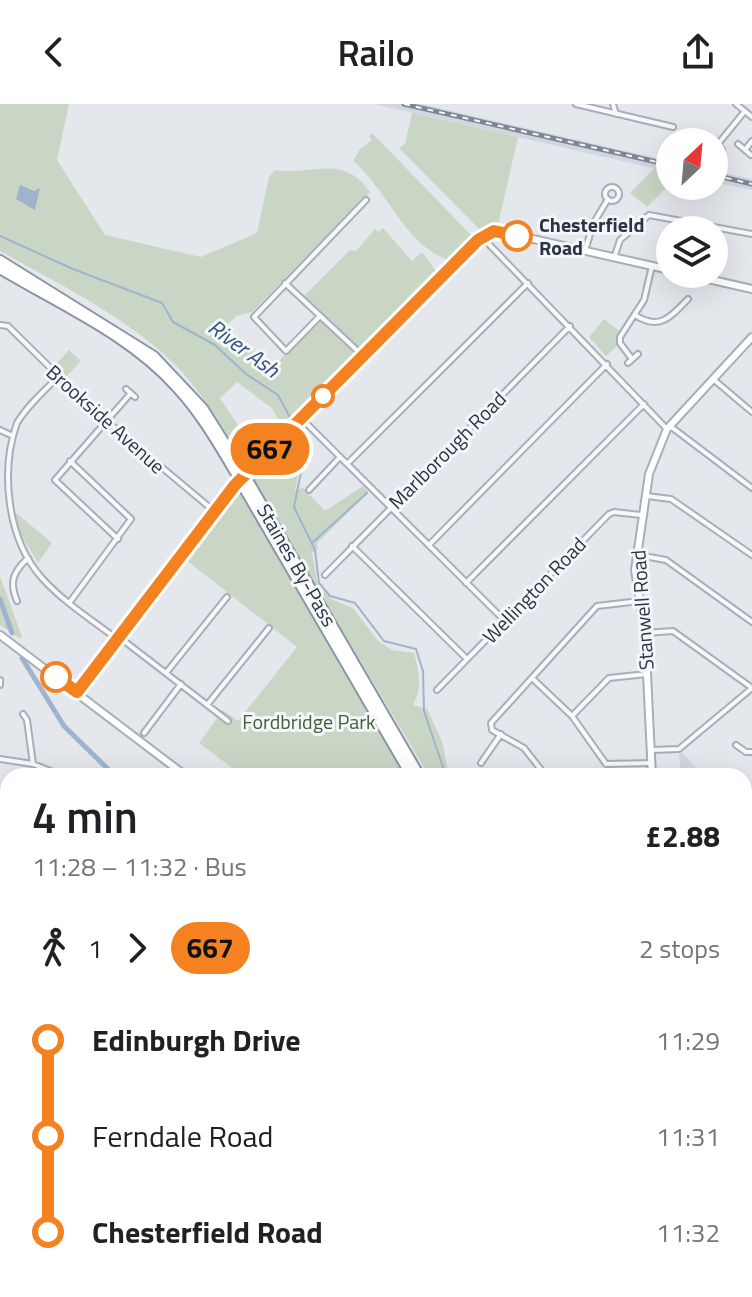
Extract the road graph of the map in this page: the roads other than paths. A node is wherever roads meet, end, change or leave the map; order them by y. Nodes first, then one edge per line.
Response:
1 (580, 104) edge
2 (613, 104) edge
3 (736, 104) edge
4 (623, 105) edge
5 (745, 111) junction
6 (617, 112) junction
7 (752, 117) edge
8 (673, 127) dead end
9 (728, 132) edge
10 (752, 141) edge
11 (738, 144) dead end
12 (745, 150) junction
13 (751, 155) edge
14 (608, 199) dead end
15 (366, 200) dead end
16 (752, 234) edge
17 (482, 237) junction
18 (585, 251) junction
19 (614, 258) junction
20 (0, 260) edge
21 (652, 266) junction
22 (656, 267) edge
23 (0, 269) edge
24 (285, 283) junction
25 (528, 283) junction
26 (728, 284) edge
27 (752, 289) edge
28 (688, 299) dead end
29 (635, 315) junction
30 (320, 316) junction
31 (0, 325) edge
32 (570, 326) junction
33 (752, 337) edge
34 (638, 354) dead end
35 (363, 356) junction
36 (607, 364) junction
37 (58, 377) junction
38 (713, 379) junction
39 (131, 393) dead end
40 (644, 404) junction
41 (752, 412) edge
42 (106, 421) junction
43 (297, 422) junction
44 (669, 428) junction
45 (0, 430) edge
46 (11, 435) junction
47 (340, 457) junction
48 (70, 461) junction
49 (347, 464) junction
50 (239, 472) junction
51 (752, 488) edge
52 (249, 490) junction
53 (309, 490) dead end
54 (644, 495) junction
55 (391, 508) junction
56 (215, 512) junction
57 (641, 515) junction
58 (118, 539) junction
59 (429, 545) junction
60 (352, 546) junction
61 (636, 555) junction
62 (752, 555) edge
63 (28, 558) junction
64 (325, 575) dead end
65 (466, 583) junction
66 (227, 597) dead end
67 (17, 601) dead end
68 (640, 601) junction
69 (70, 602) junction
70 (505, 621) junction
71 (752, 622) edge
72 (269, 628) dead end
73 (645, 633) junction
74 (0, 635) edge
75 (118, 638) junction
76 (467, 659) junction
77 (166, 673) junction
78 (647, 674) junction
79 (532, 678) junction
80 (181, 684) junction
81 (752, 688) edge
82 (437, 690) dead end
83 (77, 692) junction
84 (207, 705) junction
85 (23, 714) dead end
86 (572, 716) junction
87 (228, 721) dead end
88 (144, 733) dead end
89 (501, 734) junction
90 (736, 745) dead end
91 (652, 750) junction
92 (752, 752) edge
93 (0, 759) edge
94 (481, 763) dead end
95 (652, 763) junction
96 (33, 764) junction
97 (43, 768) edge
98 (176, 768) edge
99 (406, 768) edge
100 (415, 768) edge
101 (540, 768) edge
102 (652, 768) edge

1 - 6 street
2 - 6 street
3 - 5 street
4 - 6 street
5 - 7 street
5 - 9 street
6 - 8 street
10 - 12 street
11 - 12 street
12 - 13 street
14 - 18 street
15 - 24 street
16 - 19 street
17 - 18 street
17 - 25 street
17 - 35 street
18 - 19 street
19 - 21 street
20 - 50 highway, Staines By-Pass
21 - 22 street
21 - 29 street
23 - 50 highway, Staines By-Pass
24 - 30 street
24 - 30 street
25 - 32 street
25 - 49 street
26 - 27 street
28 - 29 street
29 - 34 street
30 - 35 street
31 - 37 street, Brookside Avenue
32 - 36 street
32 - 55 street, Marlborough Road
33 - 38 street, Stanwell Road
35 - 43 street
36 - 40 street
36 - 59 street
37 - 42 street, Brookside Avenue
37 - 46 street
38 - 41 street
38 - 44 street, Stanwell Road
39 - 42 street
40 - 44 street
40 - 65 street
42 - 48 street
42 - 56 street, Brookside Avenue
43 - 47 street
43 - 56 street
44 - 51 street
44 - 54 street, Stanwell Road
45 - 46 street
46 - 63 street
47 - 49 street
47 - 53 street
48 - 58 street
48 - 58 street
49 - 55 street
50 - 52 highway, Staines By-Pass, bridge
52 - 99 highway, Staines By-Pass
52 - 100 highway, Staines By-Pass
54 - 57 street, Stanwell Road
54 - 62 street
55 - 59 street
55 - 60 street, Marlborough Road
56 - 75 street
57 - 61 street, Stanwell Road
57 - 70 street, Wellington Road
58 - 69 street
59 - 65 street
60 - 64 street, Marlborough Road
60 - 76 street
61 - 68 street, Stanwell Road
61 - 71 street
63 - 67 street
63 - 69 street
65 - 70 street
66 - 77 street
68 - 73 street, Stanwell Road
68 - 79 street
69 - 75 street
70 - 76 street, Wellington Road
72 - 84 street
73 - 78 street, Stanwell Road
73 - 81 street
74 - 83 street
75 - 77 street
75 - 83 street
76 - 82 street, Wellington Road
77 - 80 street
78 - 86 street
78 - 91 street, Stanwell Road
79 - 86 street
79 - 89 street
80 - 84 street
80 - 88 street
81 - 91 street
83 - 98 street
84 - 87 street
85 - 96 street
86 - 95 street
89 - 94 street
89 - 101 street
90 - 92 street
91 - 95 street, Stanwell Road
93 - 96 street
95 - 102 street, Stanwell Road
96 - 97 street

